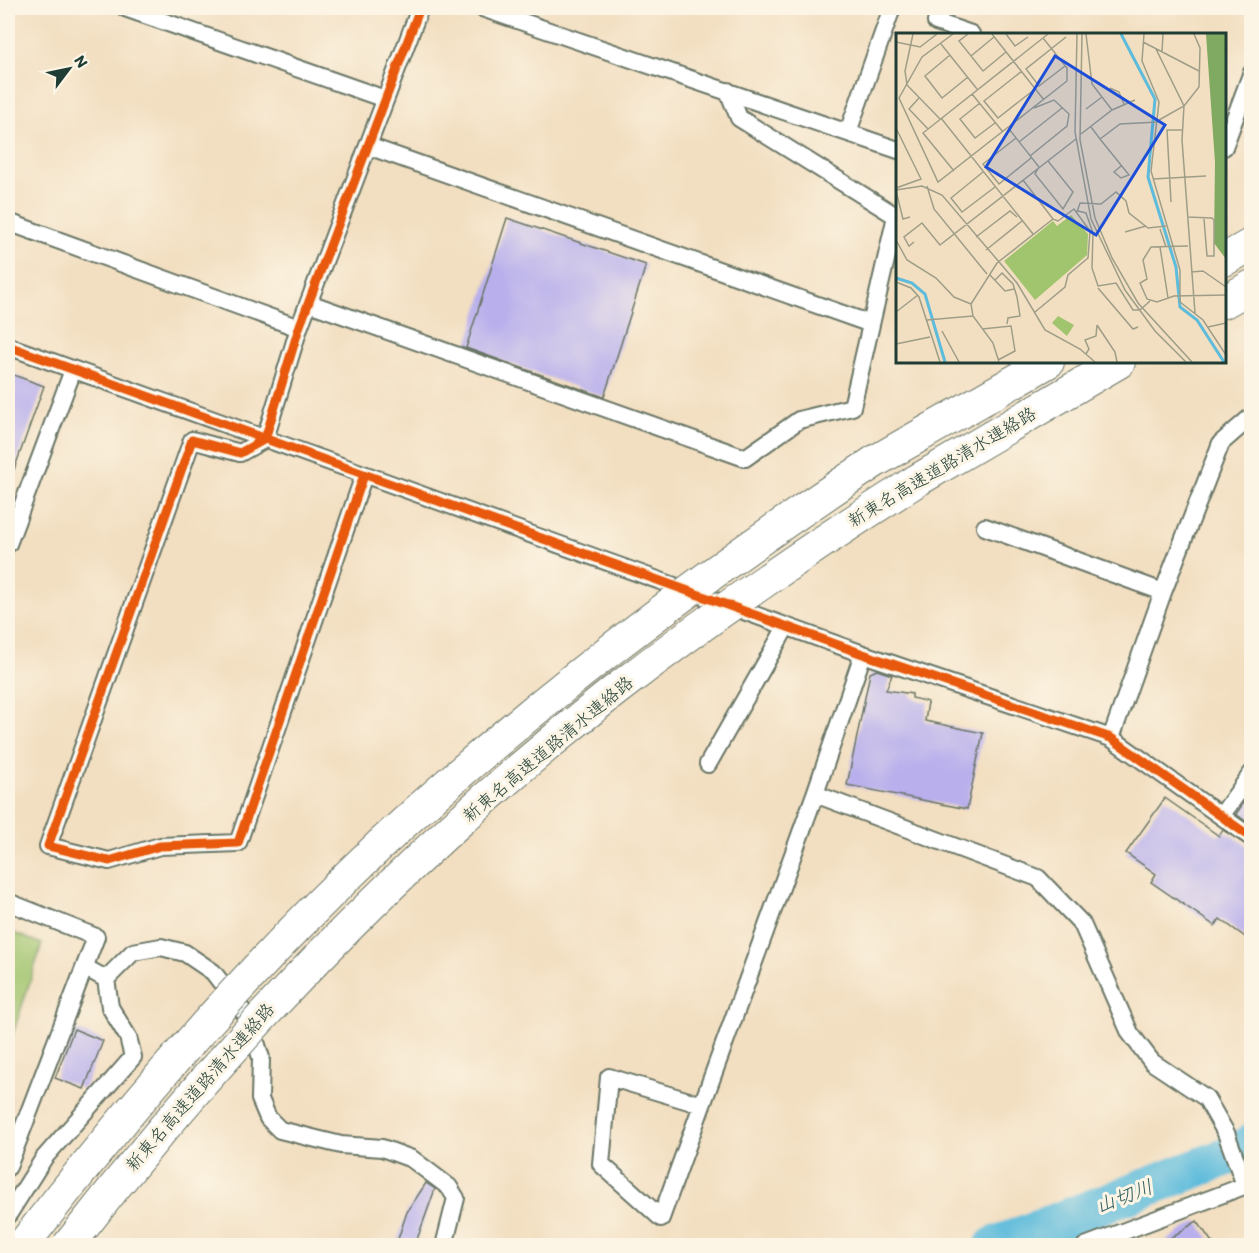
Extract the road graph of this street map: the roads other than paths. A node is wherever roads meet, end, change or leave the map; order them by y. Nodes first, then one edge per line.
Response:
1 (124, 8) edge
2 (420, 8) edge
3 (482, 8) edge
4 (892, 8) edge
5 (942, 8) edge
6 (968, 33) edge
7 (1251, 72) edge
8 (728, 91) junction
9 (385, 99) junction
10 (1228, 126) edge
11 (848, 132) junction
12 (368, 146) junction
13 (896, 150) edge
14 (8, 222) edge
15 (1251, 244) edge
16 (1226, 259) edge
17 (1251, 286) edge
18 (1226, 301) edge
19 (309, 303) junction
20 (871, 324) junction
21 (299, 328) junction
22 (8, 346) edge
23 (1046, 363) edge
24 (1117, 363) edge
25 (73, 370) junction
26 (1251, 416) edge
27 (265, 439) junction
28 (364, 475) junction
29 (985, 527) dead end
30 (8, 544) edge
31 (1163, 592) junction
32 (786, 627) junction
33 (863, 654) junction
34 (1111, 738) junction
35 (708, 764) dead end
36 (1251, 773) edge
37 (815, 794) junction
38 (1221, 816) junction
39 (1251, 838) edge
40 (8, 902) edge
41 (86, 968) junction
42 (106, 979) junction
43 (702, 1105) junction
44 (8, 1167) edge
45 (1248, 1184) edge
46 (8, 1215) edge
47 (22, 1245) edge
48 (68, 1245) edge
49 (444, 1245) edge
50 (1085, 1245) edge

1 - 9 street
2 - 9 street
3 - 8 street
4 - 11 street
5 - 6 street
7 - 10 street
8 - 11 street
8 - 20 street
9 - 12 street
11 - 13 street
12 - 19 street
12 - 20 street
14 - 21 street
15 - 16 highway
17 - 18 highway
19 - 20 street
19 - 21 street
21 - 27 street
22 - 25 street
23 - 47 highway, 新東名高速道路清水連絡路, bridge
24 - 48 highway, 新東名高速道路清水連絡路, bridge
25 - 27 street
25 - 30 street
26 - 31 street
27 - 28 street
27 - 28 street
28 - 32 street
29 - 31 street
31 - 34 street
32 - 33 street
32 - 35 street
33 - 34 street
33 - 37 street
34 - 38 street
36 - 38 street
37 - 43 street
37 - 45 street
38 - 39 street
40 - 41 street
41 - 42 street
41 - 44 street
42 - 46 street
42 - 49 street
43 - 43 street
45 - 50 street

